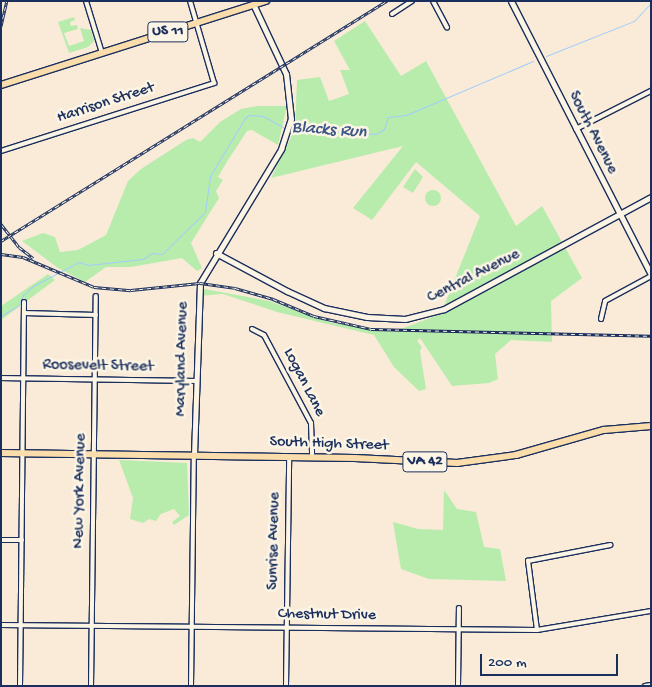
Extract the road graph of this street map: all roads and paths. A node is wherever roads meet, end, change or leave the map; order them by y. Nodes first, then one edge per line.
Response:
1 (86, 1) edge
2 (190, 1) edge
3 (266, 1) edge
4 (412, 1) edge
5 (434, 1) edge
6 (511, 1) edge
7 (254, 3) edge
8 (392, 14) dead end
9 (197, 23) junction
10 (447, 27) dead end
11 (102, 53) junction
12 (1, 85) edge
13 (651, 91) edge
14 (576, 129) junction
15 (1, 151) edge
16 (651, 197) edge
17 (620, 214) junction
18 (216, 252) junction
19 (648, 264) edge
20 (651, 276) edge
21 (96, 296) dead end
22 (24, 302) dead end
23 (24, 313) junction
24 (96, 315) junction
25 (601, 319) dead end
26 (252, 329) dead end
27 (1, 378) edge
28 (24, 379) junction
29 (95, 379) junction
30 (195, 380) junction
31 (651, 426) edge
32 (1, 452) edge
33 (23, 453) junction
34 (94, 454) junction
35 (194, 455) junction
36 (289, 457) junction
37 (312, 457) junction
38 (1, 540) edge
39 (22, 540) junction
40 (610, 545) dead end
41 (459, 608) dead end
42 (651, 611) edge
43 (1, 625) edge
44 (20, 625) junction
45 (91, 626) junction
46 (192, 626) junction
47 (287, 628) junction
48 (459, 630) junction
49 (536, 630) junction
50 (651, 685) edge
51 (20, 686) edge
52 (91, 686) edge
53 (191, 686) edge
54 (286, 686) edge
55 (458, 686) edge
56 (645, 686) edge

1 - 11 street
2 - 9 street
3 - 7 main road, US 11
4 - 8 street
5 - 10 street
6 - 14 street, South Avenue
7 - 9 main road, US 11
7 - 18 street, Maryland Avenue
9 - 11 main road, US 11
9 - 15 street, Harrison Street
11 - 12 main road, US 11
13 - 14 street
14 - 17 street, South Avenue
16 - 17 street, Central Avenue
17 - 18 street, Central Avenue
17 - 19 street, South Avenue
18 - 30 street, Maryland Avenue
19 - 20 street, South Avenue
20 - 25 street
21 - 24 street, New York Avenue
22 - 23 street
23 - 24 street
23 - 28 street
24 - 29 street, New York Avenue
26 - 37 street, Logan Lane
27 - 28 street, Roosevelt Street
28 - 29 street, Roosevelt Street
28 - 33 street
29 - 30 street, Roosevelt Street
29 - 34 street, New York Avenue
30 - 35 street, Maryland Avenue
31 - 37 main road, South High Street / VA 42
32 - 33 main road, South High Street / VA 42
33 - 34 main road, South High Street / VA 42
33 - 39 street
34 - 35 main road, South High Street / VA 42
34 - 45 street, New York Avenue
35 - 36 main road, South High Street / VA 42
35 - 46 street, Maryland Avenue
36 - 37 main road, South High Street / VA 42
36 - 47 street, Sunrise Avenue
38 - 39 street
39 - 44 street
40 - 49 street
41 - 48 street
42 - 49 street, Chestnut Drive
43 - 44 street, Chestnut Drive
44 - 45 street, Chestnut Drive
44 - 51 street
45 - 46 street, Chestnut Drive
45 - 52 street, New York Avenue
46 - 47 street, Chestnut Drive
46 - 53 street, Maryland Avenue
47 - 48 street, Chestnut Drive
47 - 54 street, Sunrise Avenue
48 - 49 street, Chestnut Drive
48 - 55 street
50 - 56 street

